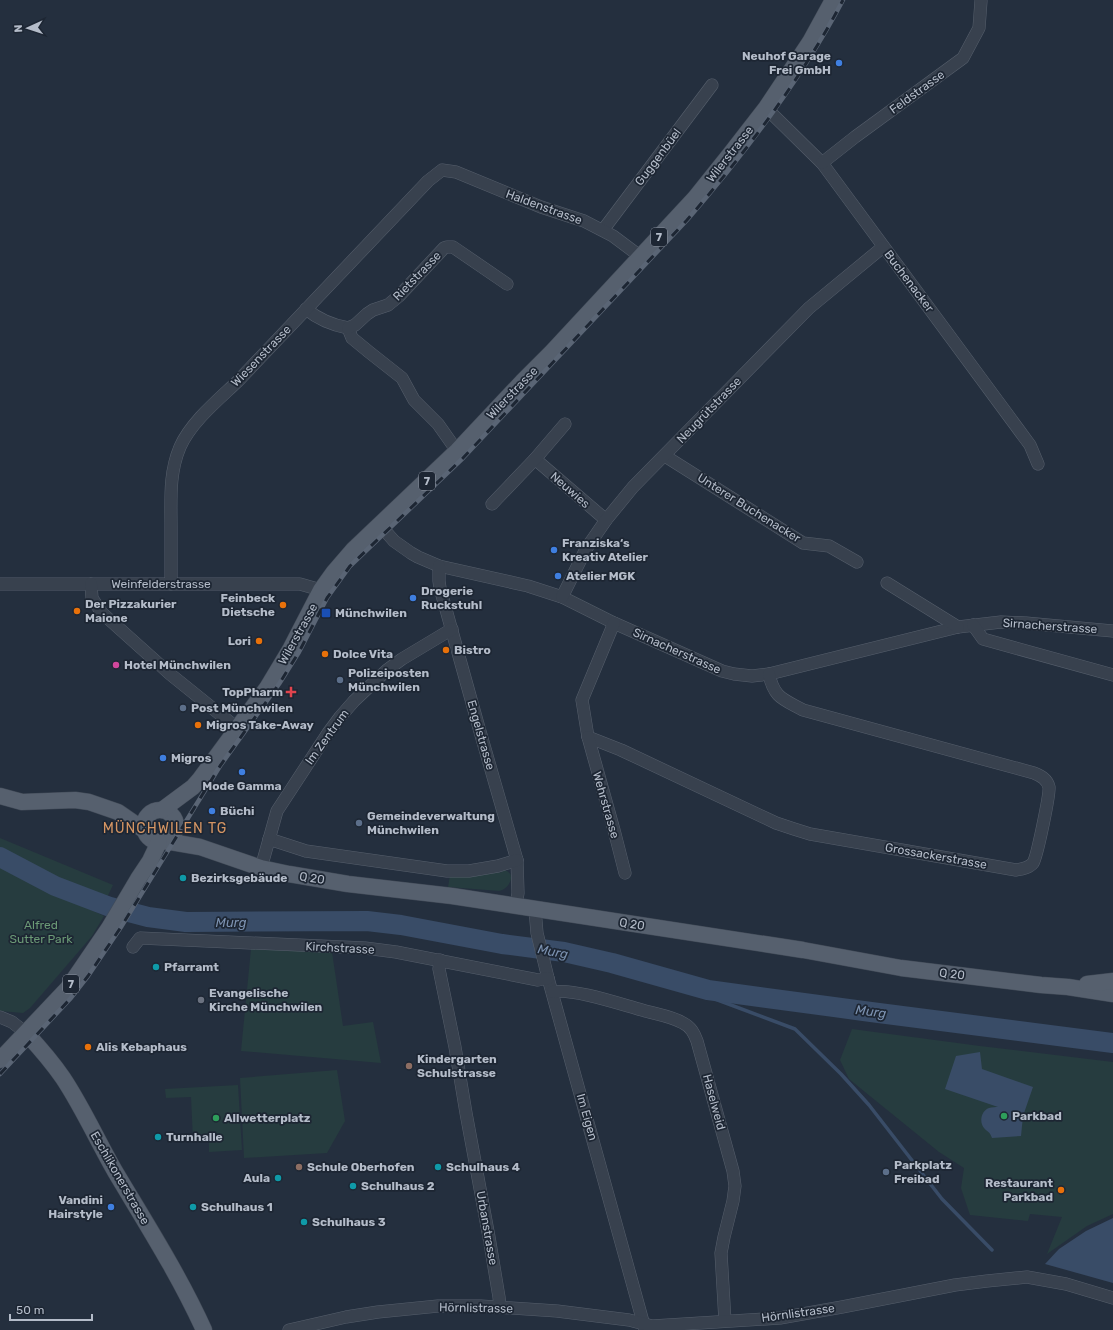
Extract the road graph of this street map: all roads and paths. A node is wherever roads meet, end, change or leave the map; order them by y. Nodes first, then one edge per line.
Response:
1 (833, 0) edge
2 (981, 1) dead end
3 (712, 85) dead end
4 (766, 108) junction
5 (822, 163) junction
6 (442, 170) joint
7 (604, 230) junction
8 (884, 247) junction
9 (641, 257) junction
10 (507, 284) dead end
11 (306, 309) junction
12 (348, 328) junction
13 (565, 424) dead end
14 (457, 451) junction
15 (664, 456) junction
16 (535, 459) junction
17 (1038, 464) dead end
18 (492, 504) dead end
19 (606, 520) junction
20 (380, 525) junction
21 (857, 562) dead end
22 (440, 566) junction
23 (886, 583) dead end
24 (0, 584) edge
25 (91, 584) junction
26 (171, 584) junction
27 (321, 590) junction
28 (562, 597) junction
29 (614, 623) junction
30 (973, 625) junction
31 (958, 627) junction
32 (452, 629) junction
33 (1113, 631) edge
34 (769, 674) junction
35 (1113, 675) edge
36 (238, 728) junction
37 (588, 737) junction
38 (193, 787) junction
39 (0, 796) edge
40 (156, 811) junction
41 (118, 812) junction
42 (176, 823) junction
43 (154, 837) junction
44 (269, 839) junction
45 (200, 847) junction
46 (517, 860) junction
47 (261, 868) junction
48 (625, 873) dead end
49 (516, 906) junction
50 (535, 909) junction
51 (133, 947) dead end
52 (440, 960) junction
53 (548, 978) junction
54 (1113, 981) edge
55 (1068, 987) junction
56 (553, 992) junction
57 (1113, 994) edge
58 (0, 1017) edge
59 (26, 1033) junction
60 (0, 1060) edge
61 (1113, 1298) edge
62 (500, 1307) junction
63 (725, 1321) junction
64 (707, 1326) edge
65 (645, 1327) edge
66 (204, 1330) edge
67 (289, 1330) edge

1 - 4 main road, Wilerstrasse / 7
2 - 5 street, Feldstrasse
3 - 7 street, Guggenbüel
4 - 5 street, Buchenacker
4 - 9 main road, Wilerstrasse / 7
5 - 8 street, Buchenacker
6 - 7 street, Haldenstrasse
6 - 11 street, Wiesenstrasse
7 - 9 street, Haldenstrasse
8 - 15 street, Neugrütstrasse
8 - 17 street, Buchenacker
9 - 14 main road, Wilerstrasse / 7
10 - 12 street, Rietstrasse
11 - 12 street
11 - 26 street, Wiesenstrasse
12 - 14 street
13 - 16 street
14 - 20 main road, Wilerstrasse / 7
15 - 19 street, Neugrütstrasse
15 - 21 street, Unterer Buchenacker
16 - 18 street
16 - 19 street, Neuwies
19 - 28 street, Neugrütstrasse
20 - 22 street, Sirnacherstrasse
20 - 27 main road, Wilerstrasse / 7
22 - 28 street, Sirnacherstrasse
22 - 32 street, Engelstrasse
23 - 31 street
24 - 25 street, Weinfelderstrasse
25 - 26 street, Weinfelderstrasse
25 - 36 street
26 - 27 street, Weinfelderstrasse
27 - 36 main road, Wilerstrasse / 7
28 - 29 street, Sirnacherstrasse
29 - 34 street, Sirnacherstrasse
29 - 37 street
30 - 31 street, Sirnacherstrasse
30 - 33 street, Sirnacherstrasse
30 - 35 street
31 - 34 street, Sirnacherstrasse
32 - 44 street, Im Zentrum
32 - 46 street, Engelstrasse
34 - 37 street, Grossackerstrasse
36 - 38 main road, Wilerstrasse / 7
37 - 48 street, Wehrstrasse
38 - 40 main road, Wilerstrasse / 7
38 - 42 main road, Wilerstrasse / 7
39 - 41 main road
40 - 41 main road
40 - 42 main road
40 - 43 main road
41 - 43 main road
42 - 43 main road
42 - 45 main road, Q 20
43 - 45 main road, Q 20
43 - 59 main road, 7
44 - 46 street
44 - 47 street, Im Zentrum
45 - 47 main road, Q 20
46 - 49 street, Engelstrasse
47 - 49 main road, Q 20
49 - 50 main road, Q 20
50 - 53 street, Im Eigen
50 - 55 main road, Q 20
51 - 52 street, Kirchstrasse
52 - 53 street, Kirchstrasse
52 - 62 street, Urbanstrasse
53 - 56 street, Im Eigen
54 - 55 main road, Q 20
55 - 57 main road, Q 20
56 - 63 street, Haselweid
56 - 65 street, Im Eigen
58 - 59 street
59 - 60 main road, 7
59 - 66 main road, Eschlikonerstrasse
61 - 63 street, Hörnlistrasse
62 - 65 street, Hörnlistrasse
62 - 67 street, Hörnlistrasse
63 - 64 street, Hörnlistrasse
64 - 65 street, Hörnlistrasse

